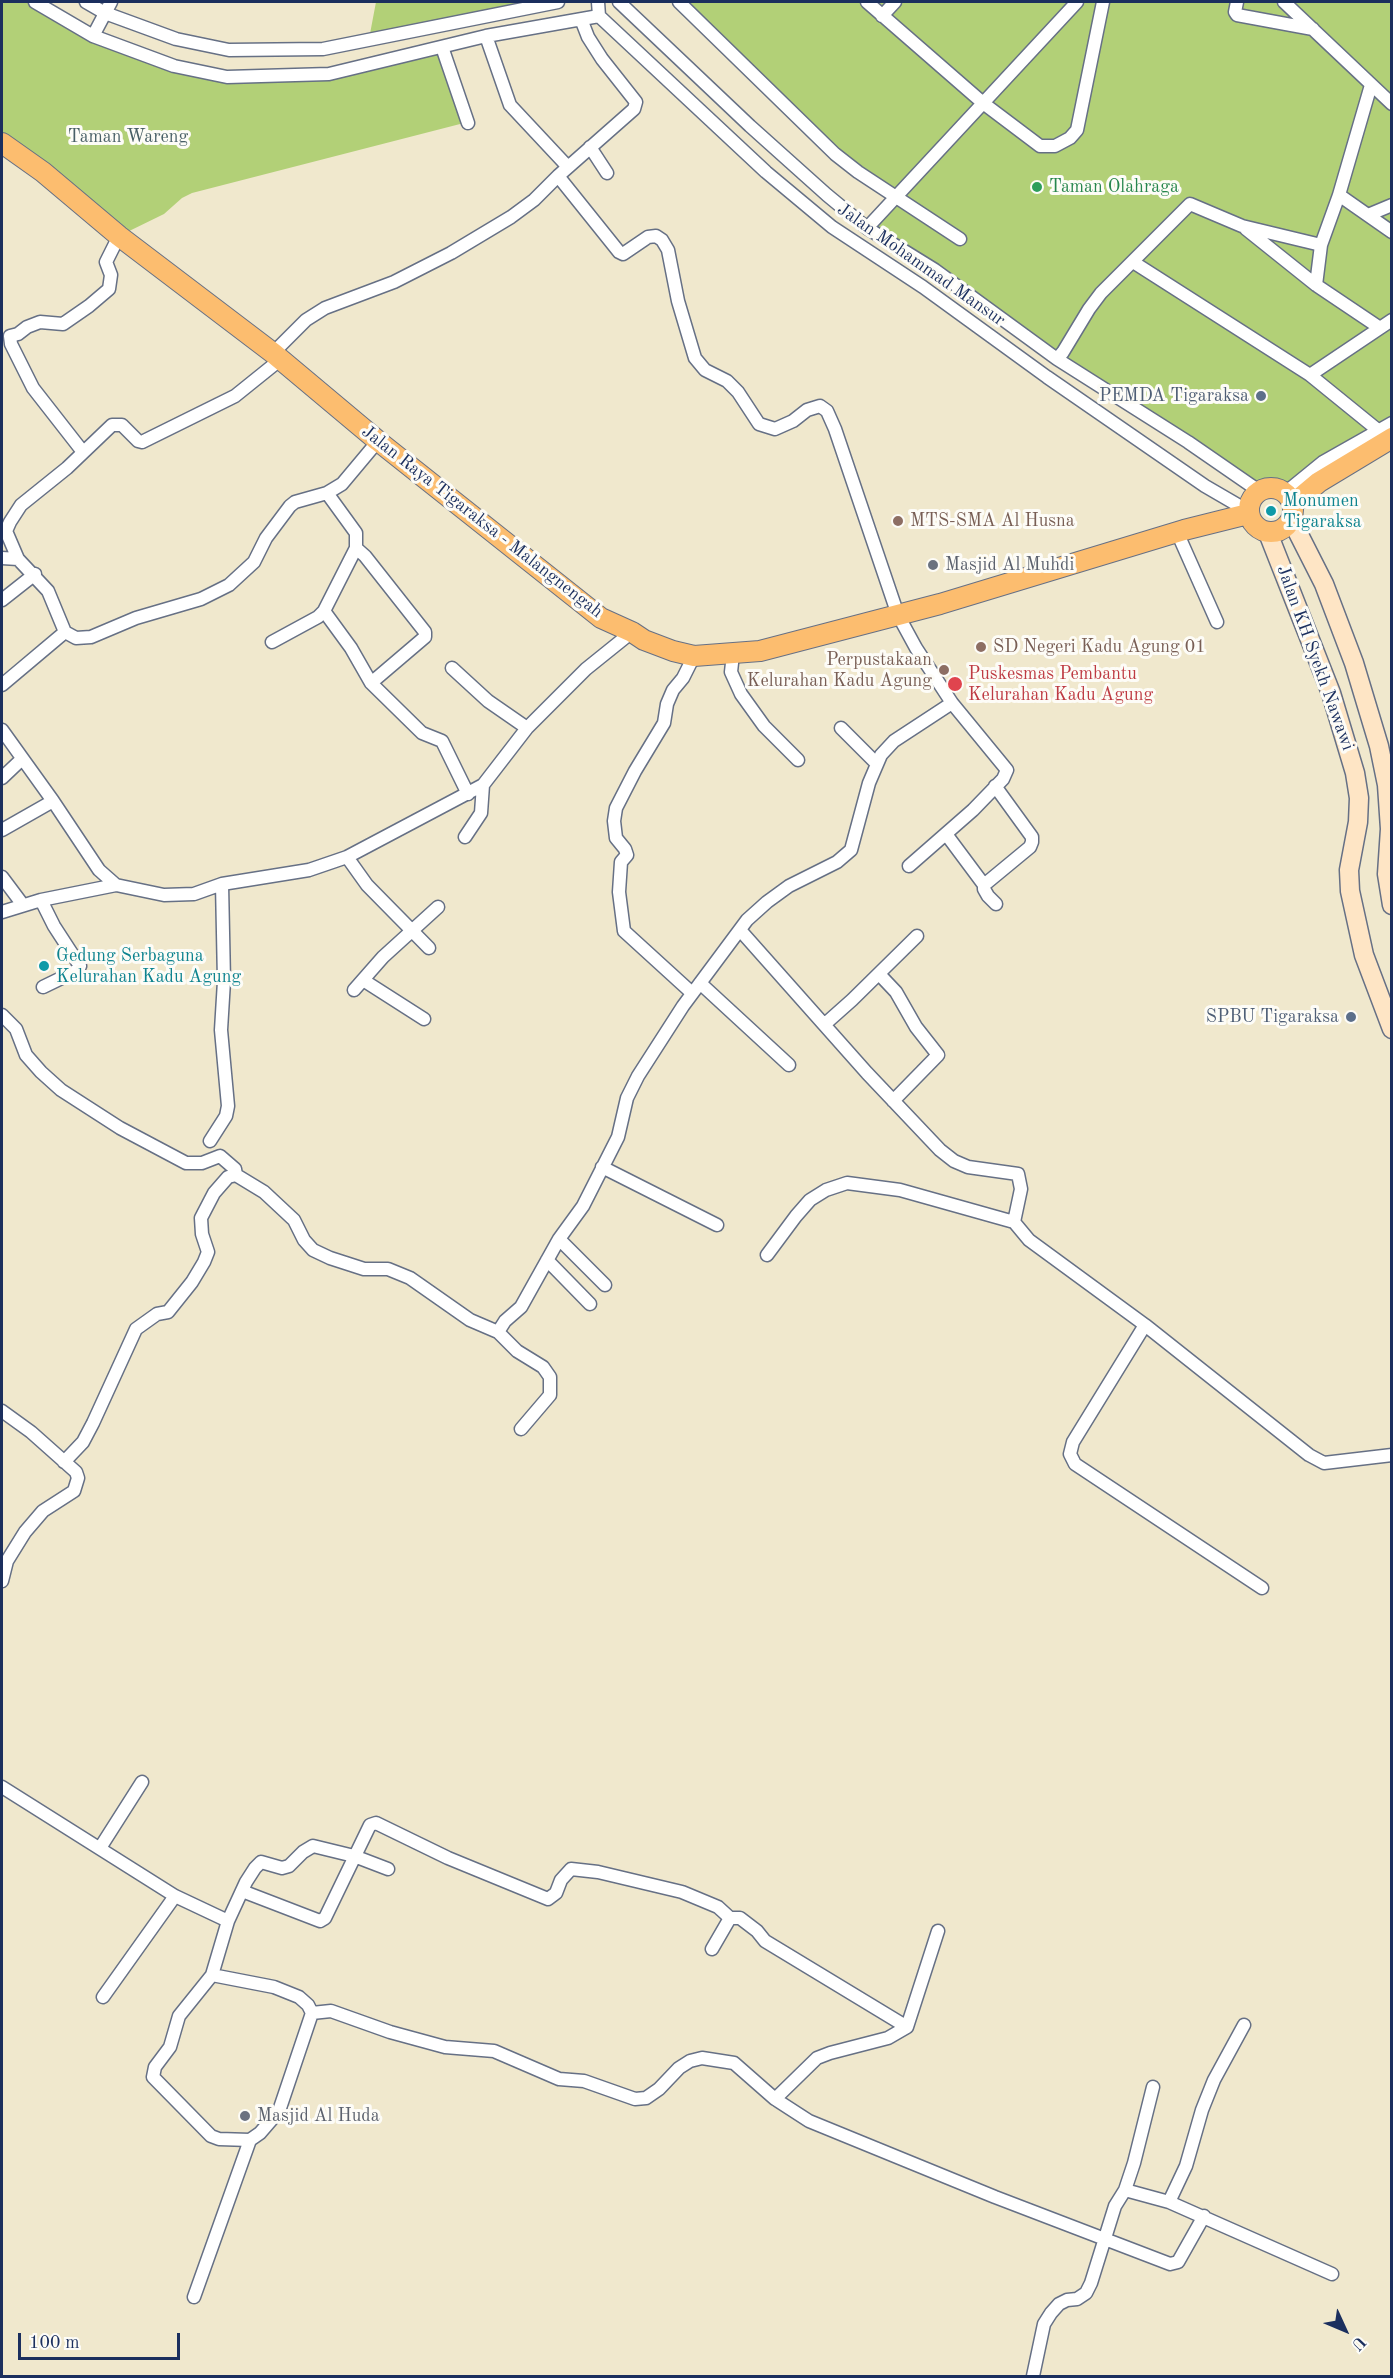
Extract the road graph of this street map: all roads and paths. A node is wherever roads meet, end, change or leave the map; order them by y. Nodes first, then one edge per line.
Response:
1 (35, 2) edge
2 (86, 2) edge
3 (558, 2) edge
4 (598, 2) edge
5 (619, 2) edge
6 (679, 2) edge
7 (867, 2) edge
8 (895, 2) edge
9 (1077, 2) edge
10 (1103, 2) edge
11 (1238, 2) edge
12 (1284, 2) edge
13 (108, 7) edge
14 (599, 16) junction
15 (882, 16) junction
16 (581, 19) junction
17 (1314, 29) junction
18 (93, 36) junction
19 (486, 36) junction
20 (442, 47) junction
21 (1371, 85) junction
22 (982, 103) junction
23 (1392, 104) edge
24 (468, 123) dead end
25 (2, 143) edge
26 (590, 147) junction
27 (568, 167) junction
28 (607, 172) dead end
29 (558, 176) junction
30 (1339, 195) junction
31 (896, 198) junction
32 (1392, 205) edge
33 (1368, 214) junction
34 (1242, 226) junction
35 (867, 228) junction
36 (1392, 232) edge
37 (119, 236) junction
38 (960, 240) dead end
39 (1321, 245) junction
40 (1133, 262) junction
41 (1316, 285) junction
42 (1392, 321) edge
43 (1380, 328) junction
44 (6, 333) edge
45 (277, 356) junction
46 (1057, 359) junction
47 (1310, 375) junction
48 (1392, 423) edge
49 (1385, 434) edge
50 (378, 441) junction
51 (83, 452) junction
52 (1259, 491) junction
53 (327, 493) junction
54 (1290, 506) junction
55 (1248, 513) junction
56 (1177, 532) junction
57 (1268, 533) junction
58 (356, 548) junction
59 (2, 558) edge
60 (18, 559) junction
61 (35, 574) junction
62 (2, 600) edge
63 (324, 611) junction
64 (898, 615) junction
65 (1217, 622) dead end
66 (65, 632) junction
67 (632, 632) junction
68 (272, 642) dead end
69 (733, 654) junction
70 (694, 656) junction
71 (452, 668) dead end
72 (371, 683) junction
73 (2, 686) edge
74 (952, 703) junction
75 (527, 728) junction
76 (841, 728) dead end
77 (2, 730) edge
78 (22, 759) junction
79 (798, 760) dead end
80 (876, 763) junction
81 (2, 778) edge
82 (483, 785) junction
83 (995, 786) junction
84 (468, 794) junction
85 (53, 801) junction
86 (2, 830) edge
87 (946, 834) junction
88 (465, 837) dead end
89 (347, 857) junction
90 (909, 866) dead end
91 (2, 877) edge
92 (222, 884) junction
93 (116, 885) junction
94 (984, 885) junction
95 (41, 900) junction
96 (996, 904) dead end
97 (23, 905) junction
98 (1392, 905) edge
99 (438, 907) dead end
100 (2, 912) edge
101 (740, 930) junction
102 (412, 931) junction
103 (917, 936) dead end
104 (429, 948) dead end
105 (879, 974) junction
106 (363, 980) junction
107 (43, 987) dead end
108 (696, 988) junction
109 (354, 990) dead end
110 (2, 1015) edge
111 (424, 1019) dead end
112 (825, 1024) junction
113 (1392, 1029) edge
114 (789, 1065) dead end
115 (893, 1101) junction
116 (210, 1141) dead end
117 (602, 1167) junction
118 (236, 1175) junction
119 (1014, 1222) junction
120 (717, 1225) dead end
121 (559, 1239) junction
122 (767, 1255) dead end
123 (547, 1260) junction
124 (605, 1286) dead end
125 (590, 1304) dead end
126 (1145, 1326) junction
127 (498, 1332) junction
128 (2, 1411) edge
129 (521, 1429) dead end
130 (1392, 1455) edge
131 (64, 1462) junction
132 (2, 1581) edge
133 (1262, 1588) dead end
134 (142, 1782) dead end
135 (2, 1787) edge
136 (100, 1848) junction
137 (354, 1856) junction
138 (388, 1869) dead end
139 (242, 1891) junction
140 (175, 1896) junction
141 (730, 1918) junction
142 (228, 1921) junction
143 (938, 1931) dead end
144 (712, 1949) dead end
145 (212, 1975) junction
146 (104, 1997) dead end
147 (312, 2013) junction
148 (1244, 2025) dead end
149 (907, 2027) junction
150 (1153, 2087) dead end
151 (775, 2099) junction
152 (250, 2140) junction
153 (1125, 2190) junction
154 (1169, 2202) junction
155 (1204, 2216) junction
156 (1103, 2239) junction
157 (1332, 2274) dead end
158 (194, 2297) dead end
159 (1033, 2376) edge

1 - 18 street
2 - 13 street
3 - 13 street
4 - 14 street
5 - 35 street, Jalan Mohammad Mansur
6 - 31 street
7 - 15 street
8 - 15 street
9 - 22 street
10 - 22 street
11 - 17 street
12 - 17 street
13 - 18 street
14 - 16 street
14 - 55 street, Jalan Mohammad Mansur
15 - 22 street
16 - 19 street
16 - 26 street
17 - 21 street
18 - 20 street
19 - 20 street
19 - 27 street
20 - 24 street
21 - 23 street
21 - 30 street
22 - 31 street
25 - 37 main road, Jalan Raya Tigaraksa - Malangnengah
26 - 27 street
26 - 28 street
27 - 29 street
29 - 45 street
29 - 64 street
30 - 33 street
30 - 39 street
31 - 35 street
31 - 38 street
32 - 33 street
33 - 36 street
34 - 39 street
34 - 40 street
34 - 41 street
35 - 46 street, Jalan Mohammad Mansur
37 - 44 street
37 - 45 main road, Jalan Raya Tigaraksa - Malangnengah
39 - 41 street
40 - 46 street
40 - 47 street
41 - 43 street
42 - 43 street
43 - 47 street
44 - 51 street
45 - 50 main road, Jalan Raya Tigaraksa - Malangnengah
45 - 51 street
46 - 52 street, Jalan Mohammad Mansur
47 - 49 street
48 - 49 street
49 - 54 main road
50 - 53 street
50 - 67 main road, Jalan Raya Tigaraksa - Malangnengah
51 - 60 street
52 - 54 main road
52 - 55 main road
53 - 58 street
53 - 66 street
54 - 57 main road
54 - 98 main road, Jalan KH Syekh Nawawi
55 - 56 main road, Jalan Raya Tigaraksa - Malangnengah
55 - 57 main road
56 - 64 main road, Jalan Raya Tigaraksa - Malangnengah
56 - 65 street
57 - 113 main road, Jalan KH Syekh Nawawi
58 - 63 street
58 - 72 street
59 - 60 street
60 - 61 street
61 - 62 street
61 - 66 street
63 - 68 street
63 - 72 street
64 - 69 main road, Jalan Raya Tigaraksa - Malangnengah
64 - 74 street
66 - 73 street
67 - 70 main road, Jalan Raya Tigaraksa - Malangnengah
67 - 75 street
69 - 70 main road, Jalan Raya Tigaraksa - Malangnengah
69 - 79 street
70 - 108 street
71 - 75 street
72 - 84 street
74 - 80 street
74 - 83 street
75 - 82 street
76 - 80 street
77 - 78 street
78 - 81 street
78 - 85 street
80 - 101 street
82 - 84 street
82 - 88 street
83 - 87 street
83 - 94 street
84 - 89 street
85 - 86 street
85 - 93 street
87 - 90 street
87 - 94 street
89 - 92 street
89 - 102 street
91 - 97 street
92 - 93 street
92 - 116 street
93 - 95 street
94 - 96 street
95 - 97 street
95 - 107 street
97 - 100 street
99 - 102 street
101 - 108 street
101 - 112 street
102 - 104 street
102 - 106 street
103 - 105 street
105 - 112 street
105 - 115 street
106 - 109 street
106 - 111 street
108 - 114 street
108 - 117 street
110 - 118 street
112 - 115 street
115 - 119 street
117 - 120 street
117 - 121 street
118 - 127 street
118 - 131 street
119 - 122 street
119 - 126 street
121 - 123 street
121 - 124 street
123 - 125 street
123 - 127 street
126 - 130 street
126 - 133 street
127 - 129 street
128 - 131 street
131 - 132 street
134 - 136 street
135 - 136 street
136 - 140 street
137 - 138 street
137 - 139 street
137 - 139 street
137 - 141 street
139 - 142 street
140 - 142 street
140 - 146 street
141 - 144 street
141 - 149 street
142 - 145 street
143 - 149 street
145 - 147 street
145 - 152 street
147 - 151 street
147 - 152 street
148 - 154 street
149 - 151 street
150 - 153 street
151 - 156 street
152 - 158 street
153 - 154 street
153 - 156 street
154 - 155 street
155 - 156 street
155 - 157 street
156 - 159 street

